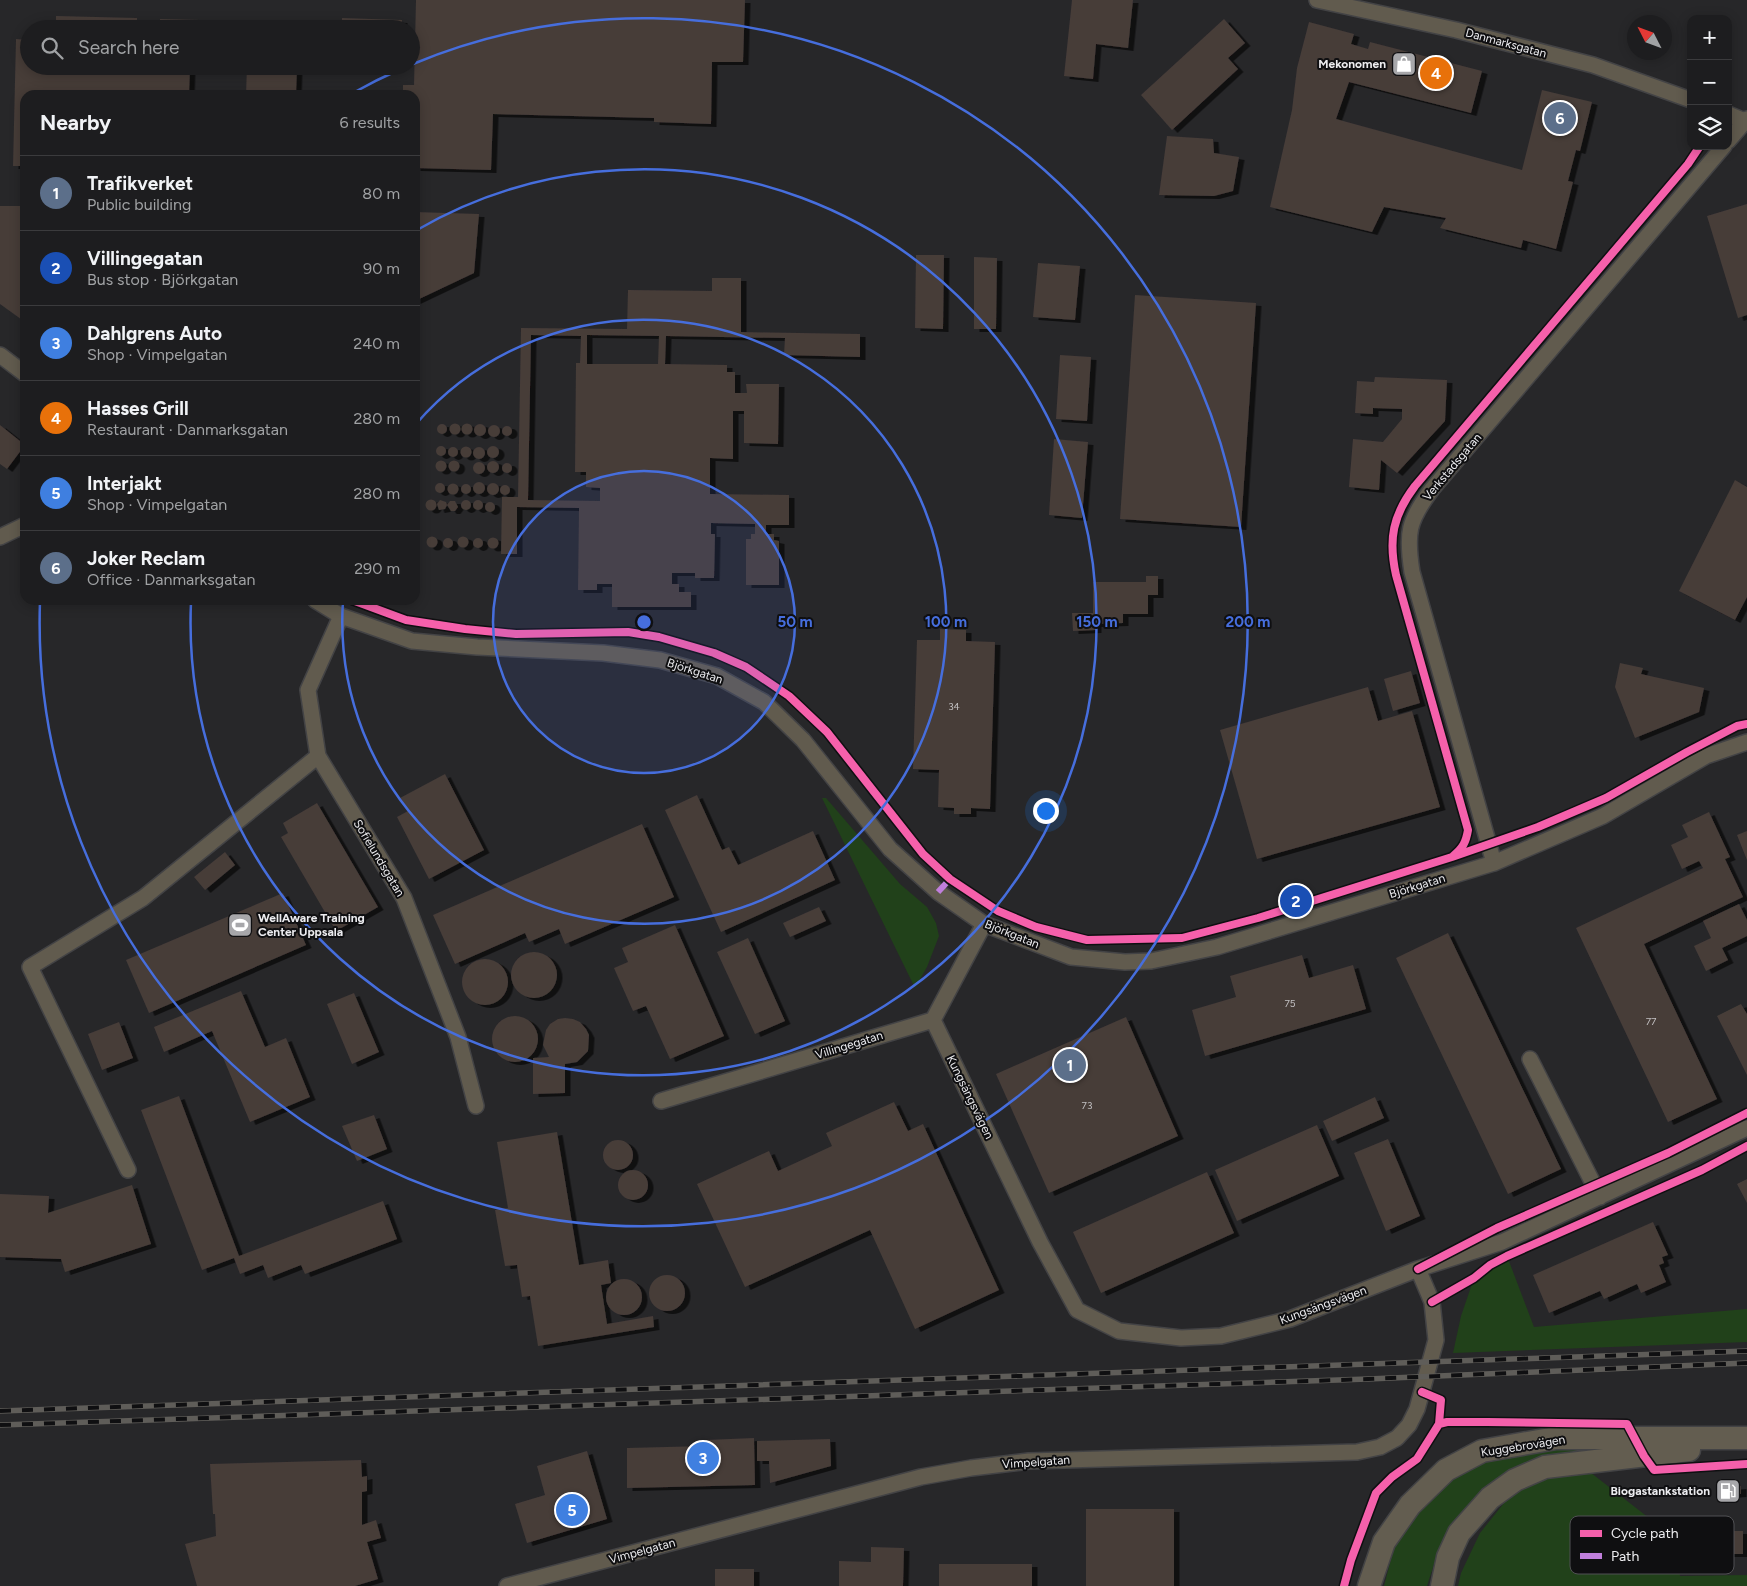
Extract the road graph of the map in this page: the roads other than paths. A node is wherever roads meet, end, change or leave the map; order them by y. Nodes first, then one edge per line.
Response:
1 (1317, 0) edge
2 (1687, 99) edge
3 (1732, 116) edge
4 (1746, 121) edge
5 (1732, 137) edge
6 (1721, 150) edge
7 (0, 355) edge
8 (20, 370) edge
9 (20, 527) edge
10 (0, 537) edge
11 (323, 605) edge
12 (341, 616) junction
13 (1747, 742) edge
14 (318, 756) junction
15 (1494, 862) junction
16 (984, 924) junction
17 (933, 1020) junction
18 (1530, 1059) dead end
19 (661, 1101) dead end
20 (476, 1106) dead end
21 (1747, 1128) edge
22 (128, 1170) dead end
23 (1600, 1197) junction
24 (1418, 1269) junction
25 (1747, 1438) edge
26 (1747, 1442) edge
27 (506, 1586) edge
28 (1369, 1586) edge
29 (1442, 1586) edge

1 - 2 street, Danmarksgatan
3 - 4 street
4 - 5 street
6 - 15 street, Verkstadsgatan
7 - 8 street
9 - 10 street
11 - 12 street, Björkgatan
12 - 14 street, Sofielundsgatan
12 - 16 street, Björkgatan
13 - 15 street, Björkgatan
14 - 20 street, Sofielundsgatan
14 - 22 street
15 - 16 street, Björkgatan
16 - 17 street
17 - 19 street, Villingegatan
17 - 24 street, Kungsängsvägen
18 - 23 street
21 - 23 street, Kungsängsvägen
23 - 24 street, Kungsängsvägen
24 - 27 street, Vimpelgatan
25 - 28 main road, Kuggebrovägen
26 - 29 main road, Kuggebrovägen

